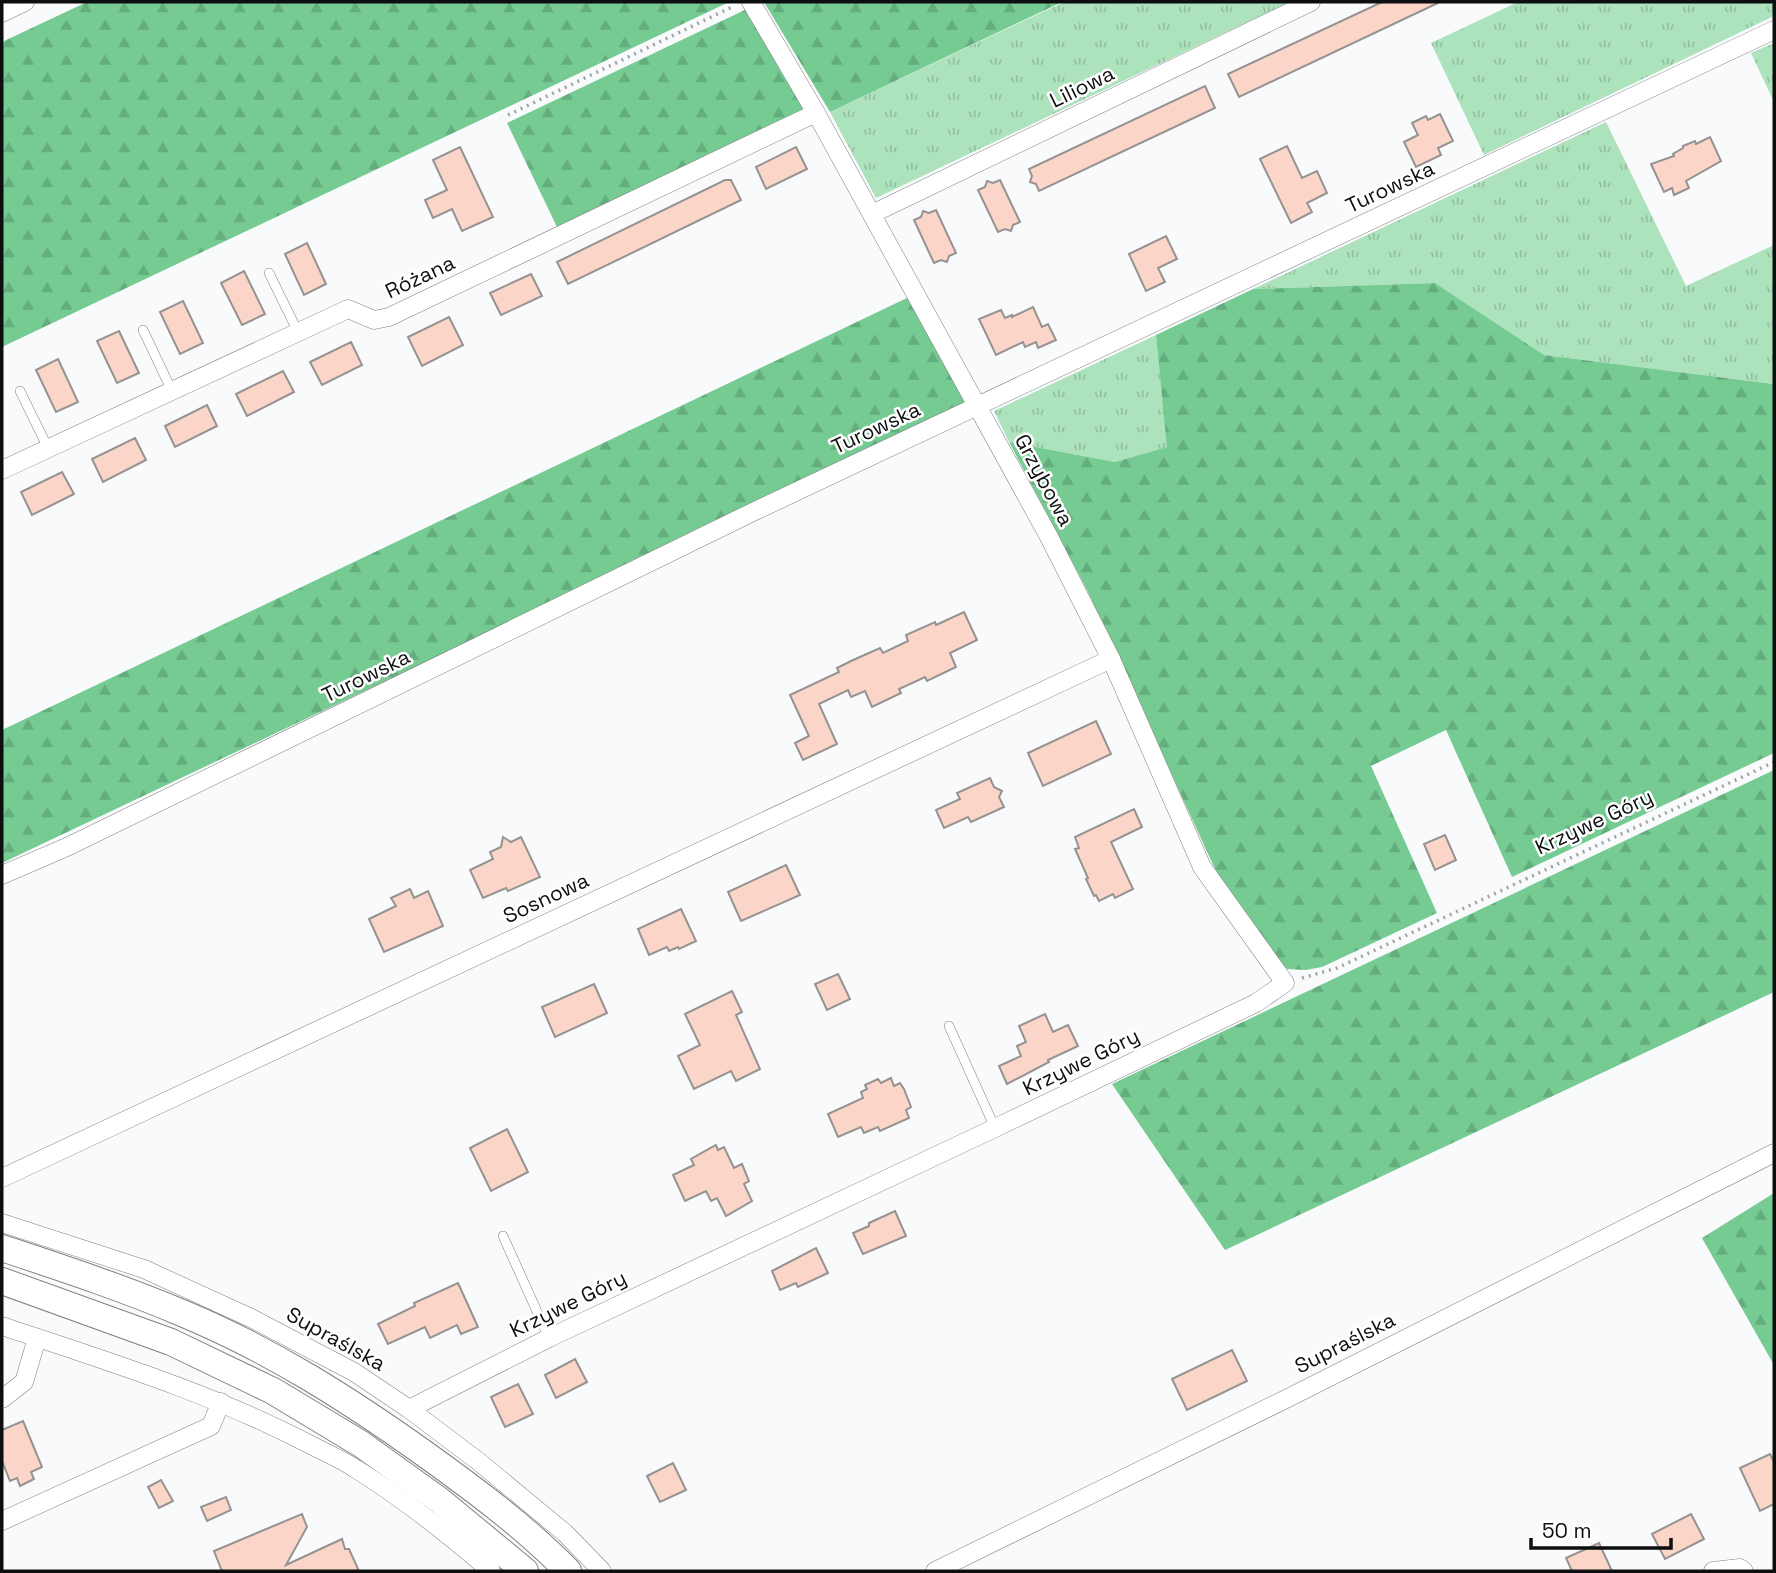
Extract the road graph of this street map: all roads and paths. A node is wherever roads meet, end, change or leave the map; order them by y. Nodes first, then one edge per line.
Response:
1 (25, 2) edge
2 (742, 2) edge
3 (751, 2) edge
4 (1311, 2) edge
5 (2, 13) edge
6 (1774, 30) edge
7 (816, 113) junction
8 (508, 115) dead end
9 (872, 214) junction
10 (269, 273) dead end
11 (143, 330) dead end
12 (298, 332) junction
13 (20, 391) dead end
14 (172, 391) junction
15 (978, 406) junction
16 (48, 448) junction
17 (2, 470) edge
18 (1111, 659) junction
19 (1774, 762) edge
20 (2, 875) edge
21 (1285, 983) junction
22 (949, 1026) dead end
23 (995, 1128) junction
24 (1774, 1153) edge
25 (2, 1178) edge
26 (2, 1223) edge
27 (503, 1236) dead end
28 (2, 1248) edge
29 (2, 1280) edge
30 (2, 1326) edge
31 (37, 1338) junction
32 (549, 1338) junction
33 (2, 1399) edge
34 (221, 1402) junction
35 (409, 1409) junction
36 (2, 1521) edge
37 (491, 1571) edge
38 (525, 1571) edge
39 (568, 1571) edge
40 (602, 1571) edge
41 (935, 1571) edge
42 (1713, 1571) edge
43 (1744, 1571) edge

1 - 5 street
2 - 8 path
3 - 7 street, Grzybowa
4 - 9 street, Liliowa
6 - 15 street, Turowska
7 - 9 street, Grzybowa
7 - 12 street, Różana
9 - 15 street, Grzybowa
10 - 12 lane
11 - 14 lane
12 - 14 street, Różana
13 - 16 lane
14 - 16 street, Różana
15 - 18 street, Grzybowa
15 - 20 street, Turowska
16 - 17 street, Różana
18 - 21 street, Grzybowa
18 - 25 street, Sosnowa
19 - 21 path, Krzywe Góry
21 - 23 street, Krzywe Góry
22 - 23 lane
23 - 32 street, Krzywe Góry
24 - 41 street, Supraślska
26 - 35 street, Supraślska
27 - 32 lane
28 - 39 main road
29 - 38 main road
30 - 31 street
31 - 33 street
31 - 34 street
32 - 35 street, Krzywe Góry
34 - 36 street
34 - 37 street
35 - 40 street, Supraślska
42 - 43 street

